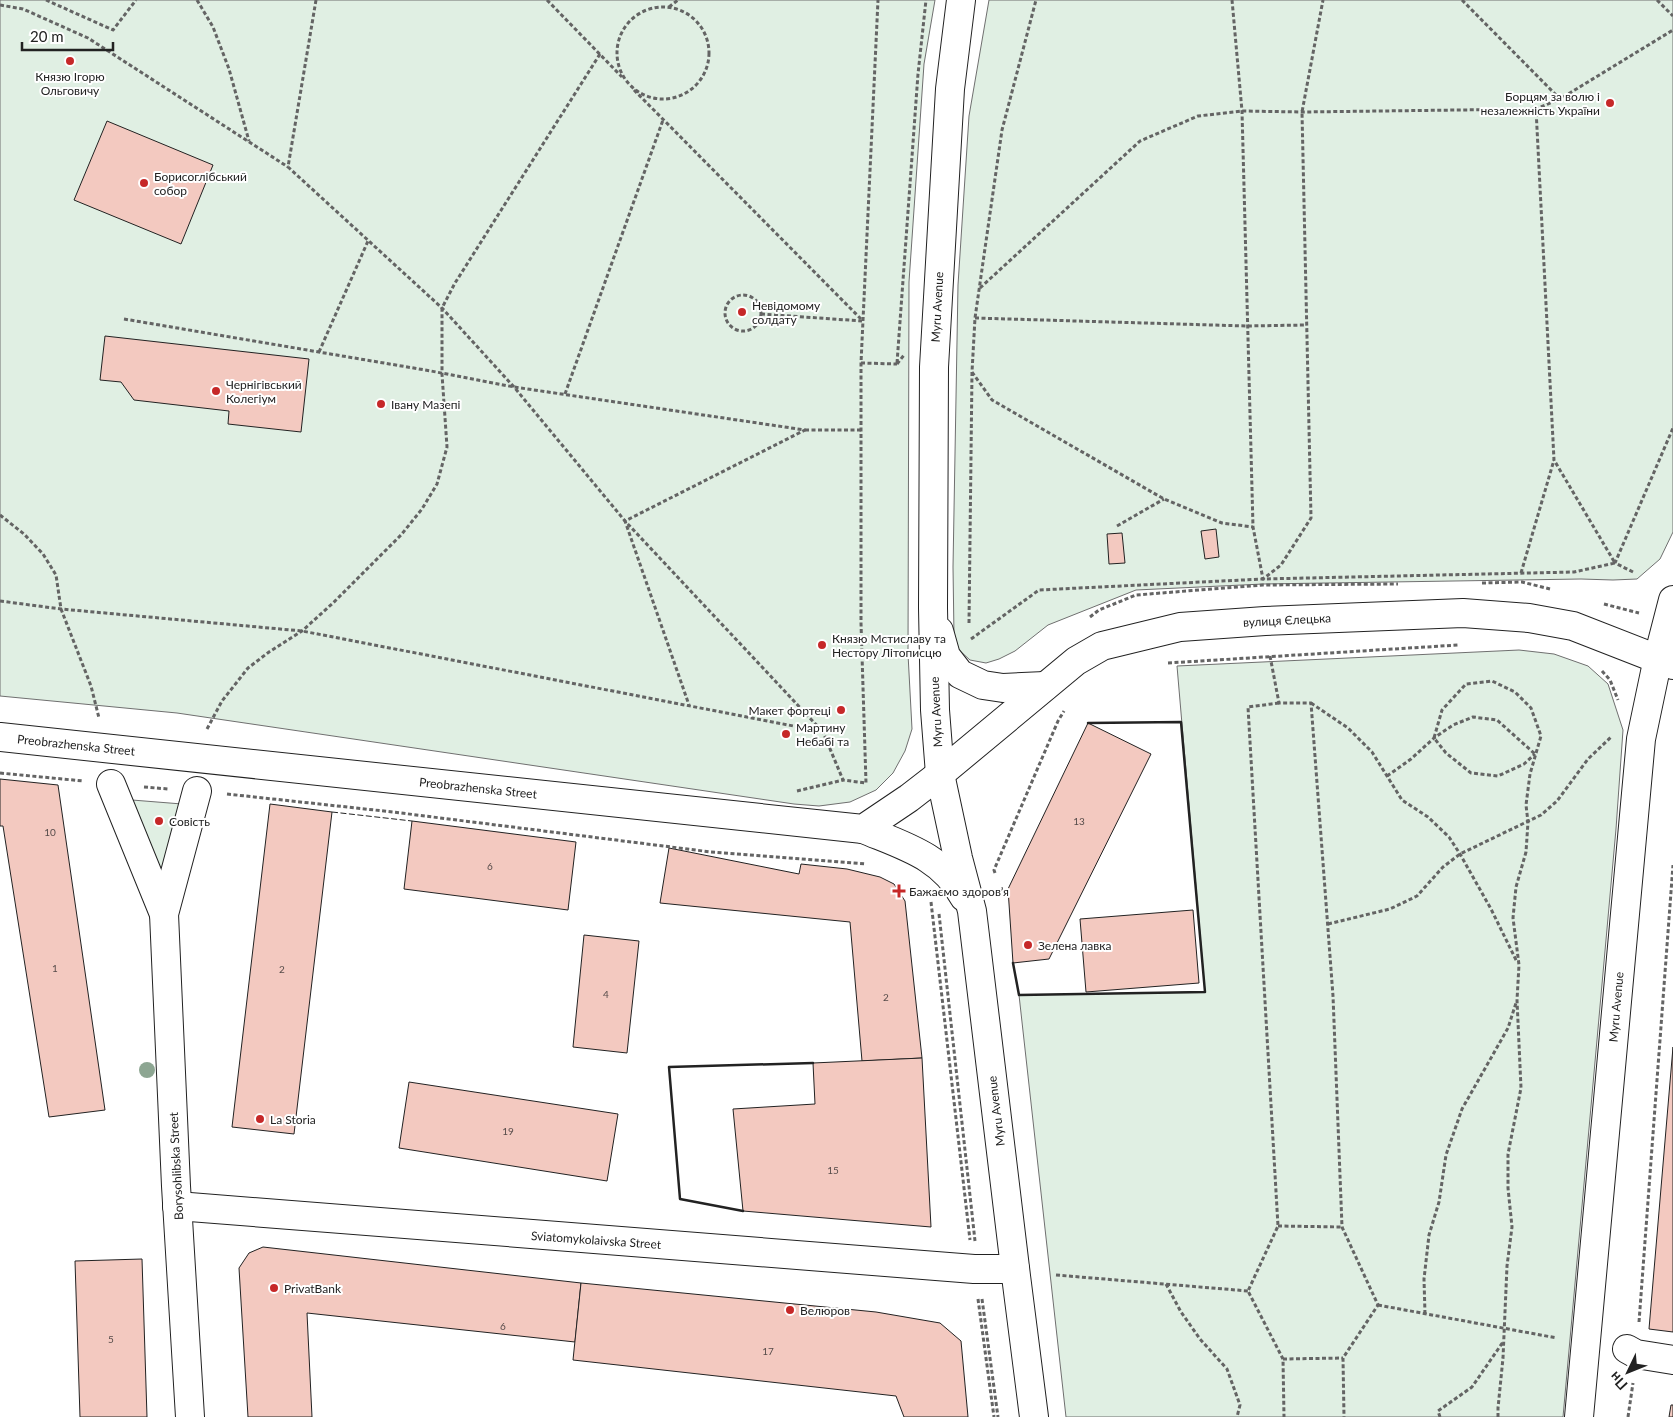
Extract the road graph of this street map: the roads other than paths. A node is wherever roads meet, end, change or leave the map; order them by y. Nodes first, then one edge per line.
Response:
1 (961, 0) edge
2 (933, 608) junction
3 (1670, 610) edge
4 (1665, 661) edge
5 (1045, 686) junction
6 (0, 737) edge
7 (940, 774) junction
8 (111, 784) dead end
9 (197, 791) road end
10 (864, 829) junction
11 (972, 911) junction
12 (164, 914) junction
13 (177, 1206) junction
14 (1015, 1269) junction
15 (1631, 1351) road end
16 (1673, 1360) edge
17 (190, 1417) edge
18 (1034, 1417) edge
19 (1579, 1417) edge

1 - 2 main road, Myru Avenue
2 - 5 main road
2 - 7 main road, Myru Avenue
3 - 4 main road, Myru Avenue
4 - 5 main road, вулиця Єлецька
4 - 19 main road, Myru Avenue
5 - 7 main road, вулиця Єлецька
6 - 10 main road, Preobrazhenska Street
7 - 10 main road
7 - 11 main road, Myru Avenue
8 - 12 main road, Borysohlibska Street
9 - 12 main road, Borysohlibska Street
10 - 11 main road, Preobrazhenska Street
11 - 14 main road, Myru Avenue
12 - 13 main road, Borysohlibska Street
13 - 14 main road, Sviatomykolaivska Street
13 - 17 main road, Borysohlibska Street
14 - 18 main road, Myru Avenue
15 - 16 main road

